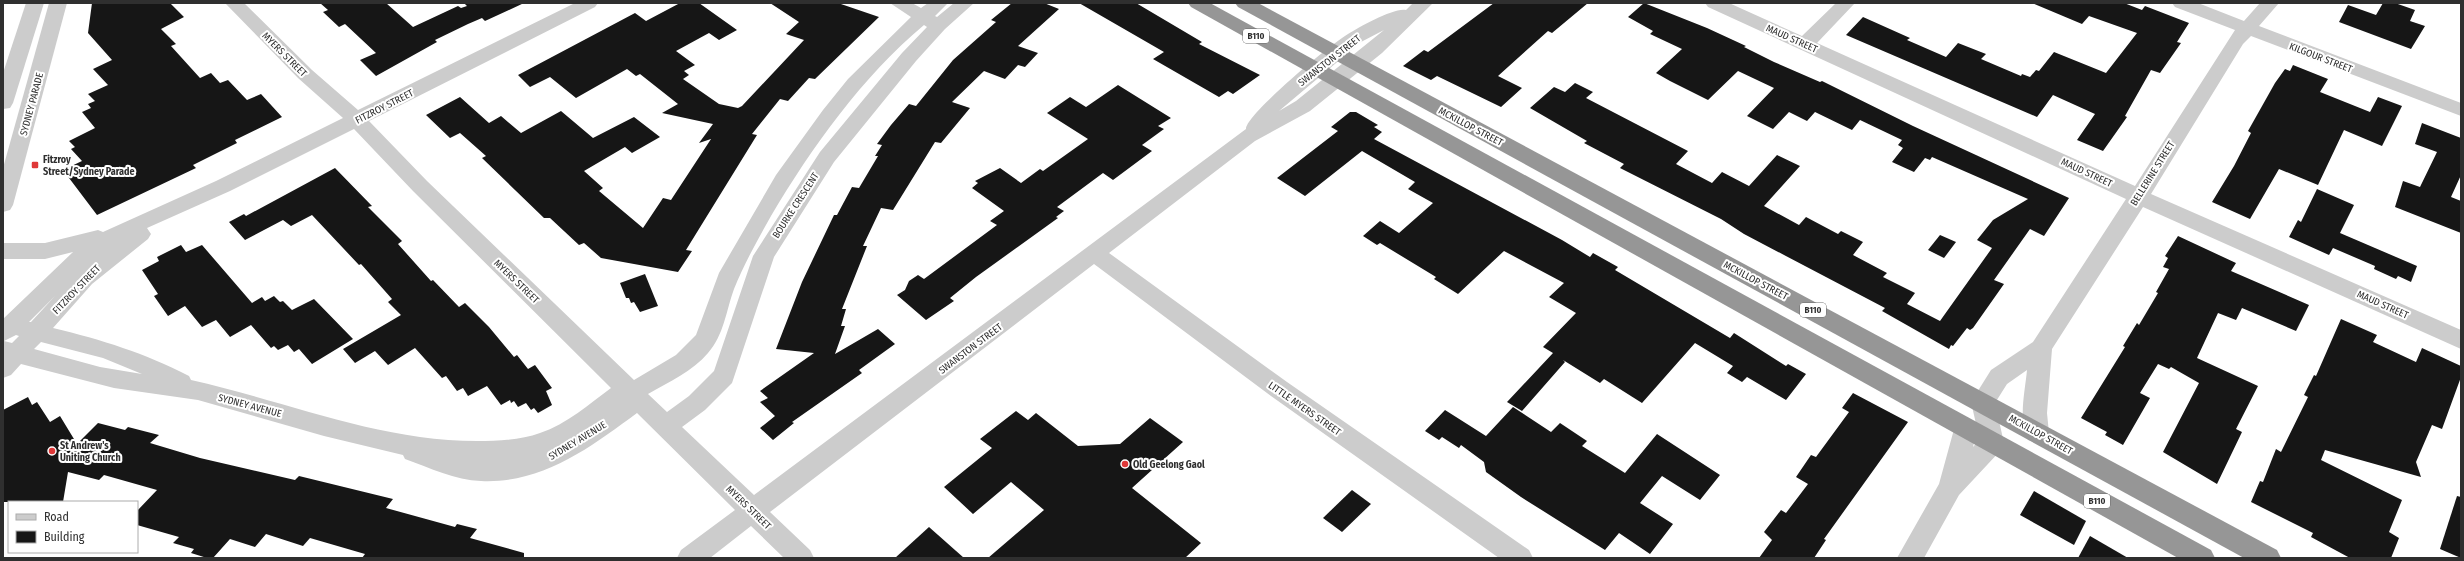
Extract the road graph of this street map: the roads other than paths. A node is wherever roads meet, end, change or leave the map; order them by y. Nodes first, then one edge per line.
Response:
1 (34, 3) edge
2 (58, 3) edge
3 (234, 3) edge
4 (589, 3) edge
5 (899, 3) edge
6 (939, 3) edge
7 (965, 3) edge
8 (1196, 3) edge
9 (1244, 3) edge
10 (1424, 3) edge
11 (1714, 3) edge
12 (1846, 3) edge
13 (2181, 3) edge
14 (2217, 3) edge
15 (2270, 3) edge
16 (930, 21) junction
17 (2252, 23) junction
18 (1805, 44) junction
19 (1336, 53) junction
20 (1356, 63) junction
21 (870, 69) junction
22 (1316, 70) junction
23 (893, 76) junction
24 (1335, 80) junction
25 (2461, 96) edge
26 (3, 102) edge
27 (2461, 110) edge
28 (357, 120) junction
29 (1248, 136) junction
30 (2138, 196) junction
31 (3, 205) edge
32 (178, 208) junction
33 (119, 232) junction
34 (3, 252) edge
35 (1094, 253) junction
36 (5, 328) edge
37 (36, 332) junction
38 (2461, 340) edge
39 (2041, 348) junction
40 (8, 358) edge
41 (197, 390) junction
42 (632, 394) junction
43 (1983, 402) junction
44 (665, 426) junction
45 (1965, 429) junction
46 (2037, 433) junction
47 (1992, 444) junction
48 (1950, 488) junction
49 (753, 511) junction
50 (690, 558) edge
51 (801, 558) edge
52 (1520, 558) edge
53 (1910, 558) edge
54 (2202, 558) edge
55 (2268, 558) edge

1 - 26 street
2 - 31 street, SYDNEY PARADE
3 - 28 street, MYERS STREET
4 - 28 street, FITZROY STREET
5 - 16 street
6 - 16 street, BOURKE CRESCENT
7 - 16 street, BOURKE CRESCENT
8 - 22 highway, B110
9 - 19 highway, MCKILLOP STREET / B110
10 - 19 street, SWANSTON STREET
10 - 20 street, SWANSTON STREET
11 - 18 street, MAUD STREET
12 - 18 street
13 - 17 street, KILGOUR STREET
14 - 17 street, KILGOUR STREET
15 - 17 street, BELLERINE STREET
16 - 21 street, BOURKE CRESCENT
16 - 23 street, BOURKE CRESCENT
17 - 25 street, KILGOUR STREET
17 - 27 street, KILGOUR STREET
17 - 30 street, BELLERINE STREET
18 - 30 street, MAUD STREET
19 - 20 highway, MCKILLOP STREET / B110
19 - 22 street, SWANSTON STREET
20 - 24 street, SWANSTON STREET
20 - 43 highway, MCKILLOP STREET / B110
21 - 23 street
21 - 42 street, BOURKE CRESCENT
22 - 24 highway, B110
22 - 29 street, SWANSTON STREET
23 - 44 street, BOURKE CRESCENT
24 - 29 street, SWANSTON STREET
24 - 45 highway, B110
28 - 32 street, FITZROY STREET
28 - 42 street, MYERS STREET
29 - 35 street, SWANSTON STREET
30 - 38 street, MAUD STREET
30 - 39 street, BELLERINE STREET
32 - 33 street, FITZROY STREET
32 - 37 street, FITZROY STREET
33 - 34 street, FITZROY STREET
33 - 36 street, FITZROY STREET
35 - 49 street, SWANSTON STREET
35 - 52 street, LITTLE MYERS STREET
36 - 37 street, SYDNEY AVENUE
37 - 40 street, FITZROY STREET
37 - 41 street, SYDNEY AVENUE
39 - 43 street, BELLERINE STREET
39 - 46 street, BELLERINE STREET
40 - 41 street, SYDNEY AVENUE
41 - 42 street, SYDNEY AVENUE
42 - 44 street, MYERS STREET
43 - 46 highway, MCKILLOP STREET / B110
43 - 47 street
44 - 49 street, MYERS STREET
45 - 47 highway, B110
45 - 48 street
46 - 55 highway, MCKILLOP STREET / B110
47 - 48 street
47 - 54 highway, B110
48 - 53 street
49 - 50 street, SWANSTON STREET
49 - 51 street, MYERS STREET

